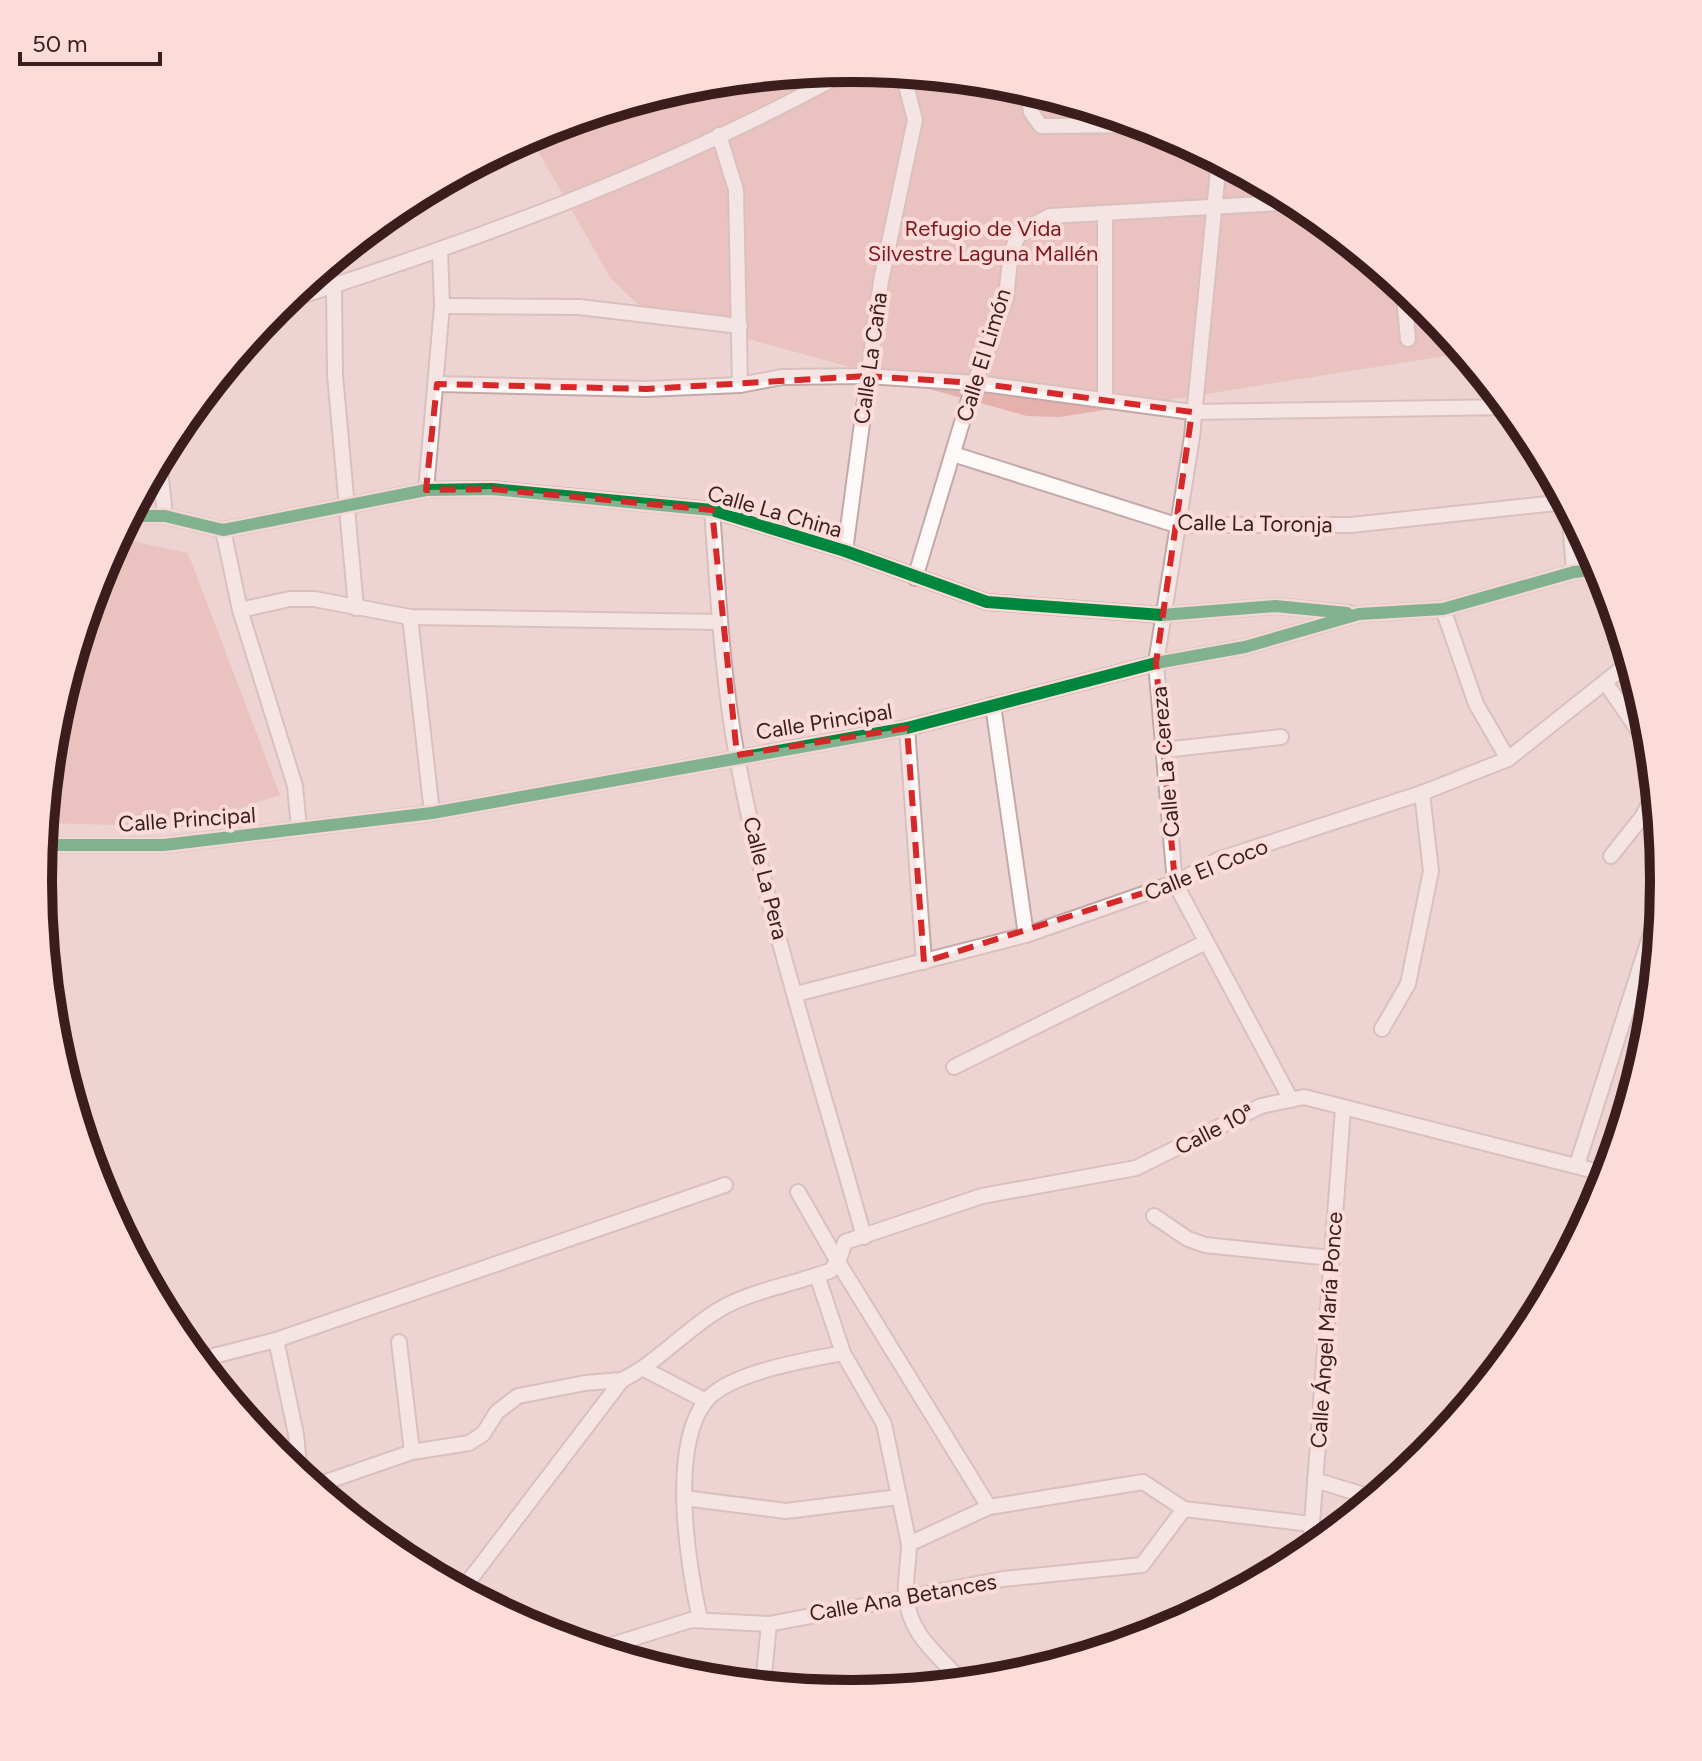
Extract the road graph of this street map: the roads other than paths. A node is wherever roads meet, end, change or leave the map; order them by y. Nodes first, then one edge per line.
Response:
1 (827, 82) edge
2 (906, 83) edge
3 (1030, 102) edge
4 (1112, 125) edge
5 (719, 135) junction
6 (1218, 172) edge
7 (1273, 203) edge
8 (1216, 205) junction
9 (1105, 215) junction
10 (440, 250) junction
11 (334, 286) junction
12 (310, 293) edge
13 (1405, 305) edge
14 (442, 306) junction
15 (740, 326) junction
16 (1408, 339) dead end
17 (866, 376) junction
18 (976, 383) junction
19 (437, 384) junction
20 (740, 385) junction
21 (1105, 400) junction
22 (1494, 407) edge
23 (1192, 412) junction
24 (953, 454) junction
25 (161, 478) edge
26 (426, 490) junction
27 (345, 503) junction
28 (1555, 503) edge
29 (712, 510) junction
30 (140, 516) edge
31 (165, 516) junction
32 (1176, 525) junction
33 (223, 530) junction
34 (1571, 534) edge
35 (845, 551) junction
36 (1587, 571) edge
37 (1574, 572) junction
38 (915, 578) junction
39 (356, 608) junction
40 (1443, 609) junction
41 (240, 610) junction
42 (1359, 614) junction
43 (1162, 615) junction
44 (410, 617) junction
45 (720, 622) junction
46 (1156, 663) junction
47 (1621, 669) edge
48 (1605, 682) junction
49 (993, 705) junction
50 (1635, 726) edge
51 (907, 728) junction
52 (1281, 737) dead end
53 (1164, 750) junction
54 (737, 755) junction
55 (1508, 759) junction
56 (1422, 793) junction
57 (1646, 809) edge
58 (432, 813) junction
59 (299, 828) junction
60 (53, 845) edge
61 (1611, 856) dead end
62 (1175, 883) junction
63 (1026, 935) junction
64 (1206, 942) junction
65 (1647, 947) edge
66 (924, 962) junction
67 (796, 994) junction
68 (1382, 1029) dead end
69 (954, 1067) dead end
70 (1291, 1100) junction
71 (1343, 1109) junction
72 (1577, 1165) junction
73 (1595, 1170) edge
74 (725, 1185) dead end
75 (798, 1192) dead end
76 (1154, 1216) dead end
77 (864, 1237) junction
78 (1331, 1258) junction
79 (838, 1262) junction
80 (817, 1275) junction
81 (276, 1340) junction
82 (399, 1342) dead end
83 (843, 1353) junction
84 (210, 1357) edge
85 (644, 1369) junction
86 (622, 1380) junction
87 (706, 1401) junction
88 (412, 1452) junction
89 (298, 1457) edge
90 (1315, 1480) junction
91 (325, 1482) edge
92 (1362, 1494) edge
93 (899, 1497) junction
94 (684, 1498) junction
95 (989, 1507) junction
96 (1184, 1509) junction
97 (1311, 1524) junction
98 (1311, 1533) edge
99 (909, 1544) junction
100 (469, 1581) edge
101 (906, 1595) junction
102 (700, 1620) junction
103 (769, 1624) junction
104 (617, 1644) edge
105 (953, 1673) edge
106 (764, 1675) edge

1 - 5 street
2 - 17 street, Calle La Caña
3 - 4 street
5 - 10 street
5 - 15 street
6 - 8 street, Calle La Cereza
7 - 8 street, Calle El Limón
8 - 9 street, Calle El Limón
8 - 23 street, Calle La Cereza
9 - 18 street, Calle El Limón
9 - 21 street
10 - 11 street
10 - 14 street
11 - 12 street
11 - 27 street
13 - 16 street
14 - 15 street
14 - 19 street
15 - 20 street
17 - 18 street
17 - 20 street
17 - 35 street, Calle La Caña
18 - 21 street
18 - 24 street, Calle El Limón
19 - 20 street
19 - 26 street
21 - 23 street
22 - 23 street
23 - 32 street, Calle La Cereza
24 - 32 street, Calle La Toronja
24 - 38 street, Calle El Limón
25 - 31 street
26 - 27 street, Calle La China
26 - 29 street, Calle La China
27 - 33 street, Calle La China
27 - 39 street
28 - 32 street, Calle La Toronja
29 - 35 street, Calle La China
29 - 45 street, Calle La Pera
30 - 31 street, Calle La China
31 - 33 street, Calle La China
32 - 43 street, Calle La Cereza
33 - 41 street
34 - 37 street
35 - 38 street, Calle La China
36 - 37 street, Calle Principal
37 - 40 street, Calle Principal
38 - 43 street, Calle La China
39 - 41 street
39 - 44 street
40 - 42 street, Calle Principal
40 - 55 street
41 - 59 street
42 - 43 street, Calle La China
42 - 46 street, Calle Principal
43 - 46 street, Calle La Cereza
44 - 45 street
44 - 58 street
45 - 54 street, Calle La Pera
46 - 49 street, Calle Principal
46 - 53 street, Calle La Cereza
47 - 48 street, Calle El Coco
48 - 50 street
48 - 55 street, Calle El Coco
49 - 51 street, Calle Principal
49 - 63 street
51 - 54 street, Calle Principal
51 - 66 street
52 - 53 street
53 - 62 street, Calle La Cereza
54 - 58 street, Calle Principal
54 - 67 street, Calle La Pera
55 - 56 street, Calle El Coco
56 - 62 street, Calle El Coco
56 - 68 street
57 - 61 street
58 - 59 street, Calle Principal
59 - 60 street, Calle Principal
62 - 63 street, Calle El Coco
62 - 64 street, Calle La Cereza
63 - 66 street, Calle El Coco
64 - 69 street
64 - 70 street, Calle La Cereza
65 - 72 street
66 - 67 street, Calle El Coco
67 - 77 street, Calle La Pera
70 - 71 street, Calle 10ª
70 - 77 street, Calle 10ª
71 - 72 street, Calle 10ª
71 - 78 street, Calle Ángel María Ponce
72 - 73 street, Calle 10ª
74 - 81 street
75 - 79 street
76 - 78 street
77 - 79 street, Calle 10ª
78 - 90 street, Calle Ángel María Ponce
79 - 80 street
79 - 95 street
80 - 83 street
80 - 85 street
81 - 84 street
81 - 89 street
82 - 88 street
83 - 87 street
83 - 93 street
85 - 86 street
85 - 87 street
86 - 88 street
86 - 100 street
87 - 94 street
88 - 91 street
90 - 92 street
90 - 97 street, Calle Ángel María Ponce
93 - 94 street
93 - 99 street
94 - 102 street
95 - 96 street
95 - 99 street
96 - 97 street
96 - 101 street, Calle Ana Betances
97 - 98 street, Calle Ángel María Ponce
99 - 101 street
101 - 103 street, Calle Ana Betances
101 - 105 street
102 - 103 street, Calle Ana Betances
102 - 104 street, Calle Ana Betances
103 - 106 street

